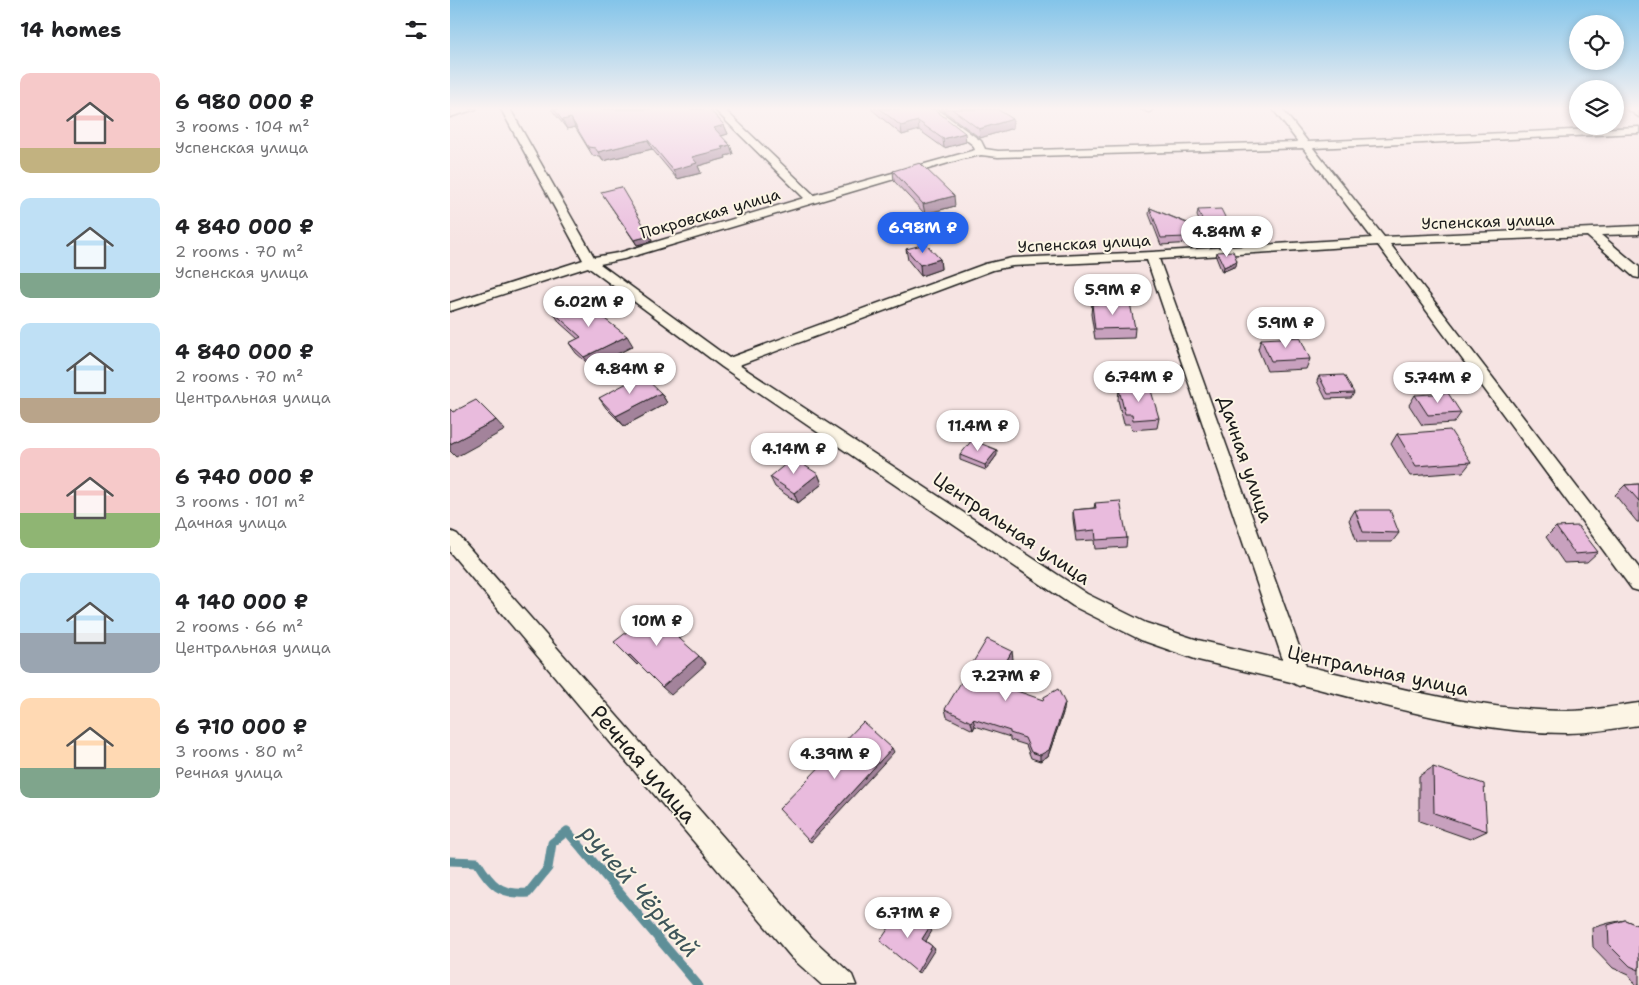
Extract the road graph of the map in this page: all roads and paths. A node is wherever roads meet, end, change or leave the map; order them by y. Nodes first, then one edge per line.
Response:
1 (531, 155) edge
2 (765, 155) edge
3 (965, 155) edge
4 (1313, 155) edge
5 (812, 200) junction
6 (1639, 230) edge
7 (1591, 233) junction
8 (1380, 241) junction
9 (1152, 256) junction
10 (590, 262) junction
11 (1639, 274) edge
12 (450, 307) edge
13 (727, 364) junction
14 (450, 539) edge
15 (1639, 582) edge
16 (1299, 676) junction
17 (1639, 714) edge
18 (842, 985) edge

1 - 10 street, Центральная улица
2 - 5 street
3 - 5 street, Покровская улица
4 - 8 street
5 - 10 street, Покровская улица
6 - 7 street, Успенская улица
7 - 8 street, Успенская улица
7 - 11 street
8 - 9 street, Успенская улица
8 - 15 street
9 - 13 street, Успенская улица
9 - 16 street, Дачная улица
10 - 12 street, Покровская улица
10 - 13 street, Центральная улица
13 - 16 street, Центральная улица
14 - 18 street, Речная улица
16 - 17 street, Центральная улица

